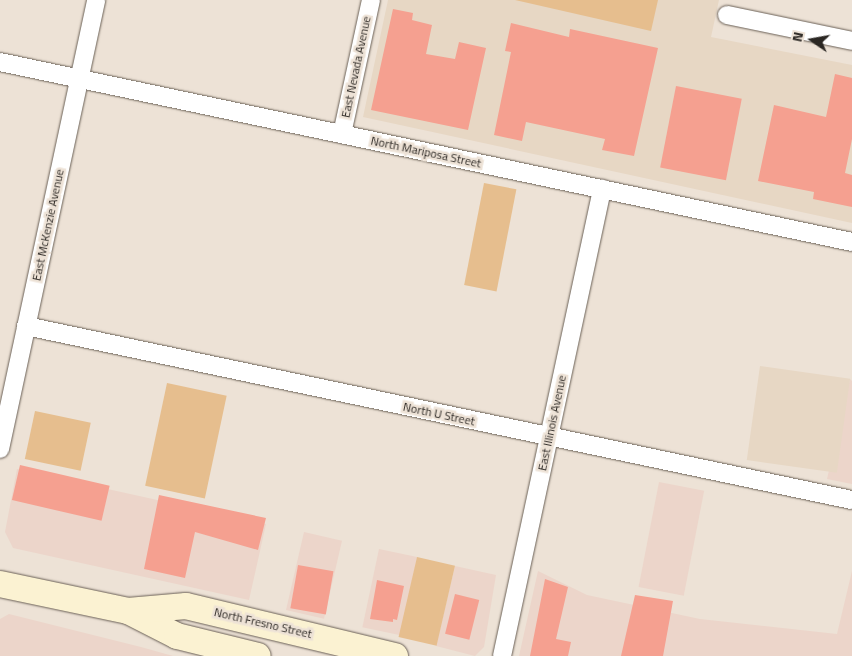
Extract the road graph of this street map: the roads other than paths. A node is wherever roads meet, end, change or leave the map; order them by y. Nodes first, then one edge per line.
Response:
1 (96, 0) edge
2 (371, 0) edge
3 (727, 15) dead end
4 (852, 41) edge
5 (0, 62) edge
6 (79, 78) junction
7 (342, 134) junction
8 (602, 189) junction
9 (852, 242) edge
10 (26, 326) junction
11 (548, 438) junction
12 (0, 449) edge
13 (852, 500) edge
14 (0, 584) edge
15 (128, 611) junction
16 (258, 656) edge
17 (395, 656) edge
18 (502, 656) edge

1 - 6 street, East McKenzie Avenue
2 - 7 street, East Nevada Avenue
3 - 4 street
5 - 6 street, North Mariposa Street
6 - 7 street, North Mariposa Street
6 - 10 street, East McKenzie Avenue
7 - 8 street, North Mariposa Street
8 - 9 street, North Mariposa Street
8 - 11 street, East Illinois Avenue
10 - 11 street, North U Street
10 - 12 street, East McKenzie Avenue
11 - 13 street, North U Street
11 - 18 street, East Illinois Avenue
14 - 15 main road, North Fresno Street
15 - 16 main road, North Fresno Street
15 - 17 main road, North Fresno Street

